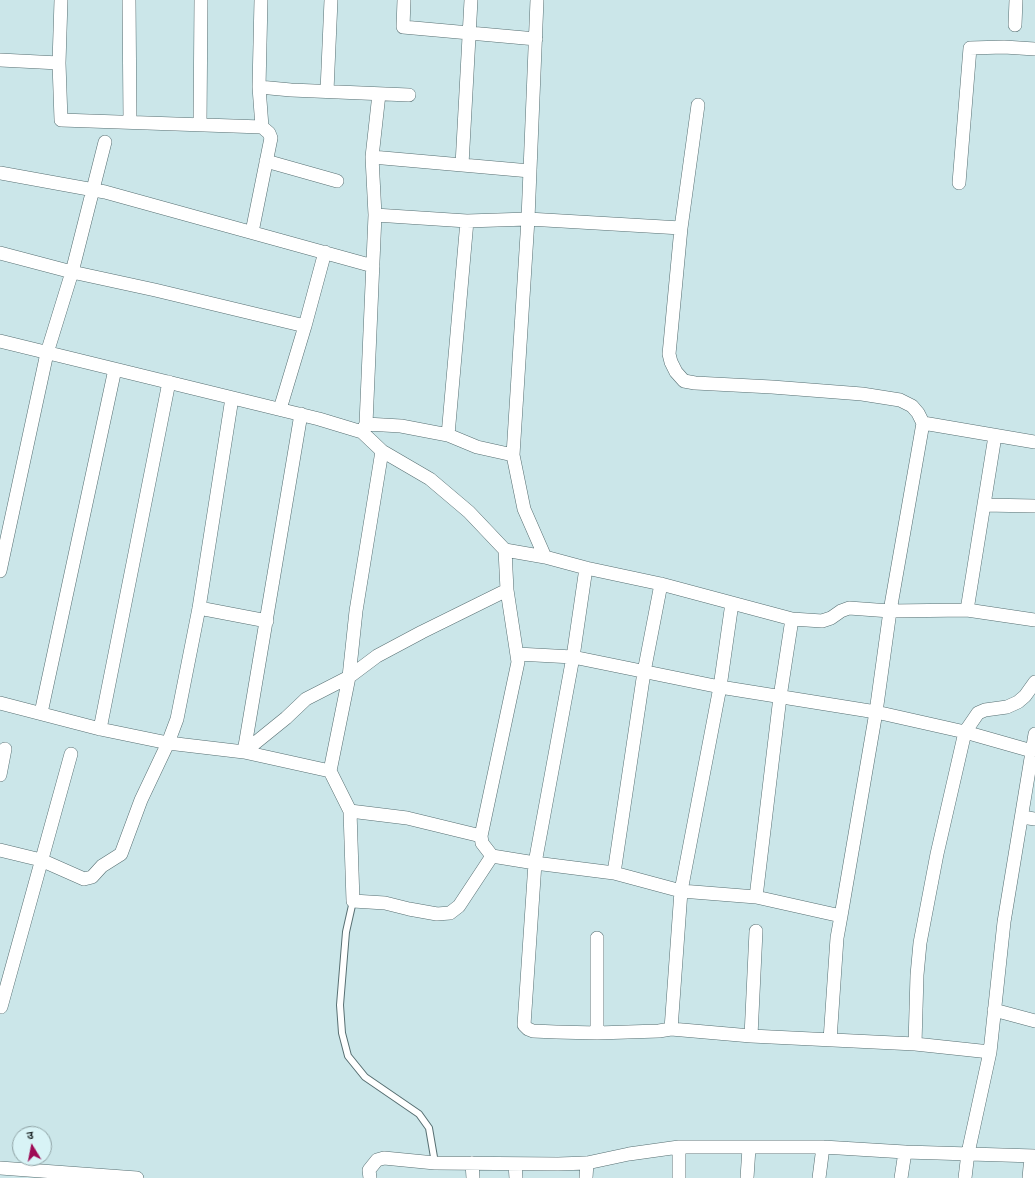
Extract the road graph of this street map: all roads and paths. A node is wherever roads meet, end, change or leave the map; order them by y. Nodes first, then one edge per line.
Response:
1 (61, 0) edge
2 (129, 0) edge
3 (201, 0) edge
4 (261, 0) edge
5 (331, 0) edge
6 (404, 0) edge
7 (471, 0) edge
8 (537, 0) edge
9 (1016, 0) edge
10 (1015, 25) dead end
11 (469, 33) junction
12 (536, 39) junction
13 (1035, 49) edge
14 (0, 60) edge
15 (59, 63) junction
16 (259, 87) junction
17 (327, 91) junction
18 (379, 94) junction
19 (409, 95) dead end
20 (698, 105) dead end
21 (130, 121) junction
22 (200, 125) junction
23 (262, 127) junction
24 (105, 142) dead end
25 (372, 157) junction
26 (266, 161) junction
27 (462, 165) junction
28 (530, 171) junction
29 (0, 173) edge
30 (337, 181) dead end
31 (959, 183) dead end
32 (93, 190) junction
33 (375, 215) junction
34 (528, 219) junction
35 (467, 221) junction
36 (681, 228) junction
37 (252, 232) junction
38 (325, 252) junction
39 (0, 254) edge
40 (373, 266) junction
41 (72, 272) junction
42 (305, 326) junction
43 (0, 341) edge
44 (47, 353) junction
45 (115, 369) junction
46 (168, 382) junction
47 (232, 398) junction
48 (280, 409) junction
49 (301, 414) junction
50 (923, 424) junction
51 (364, 428) junction
52 (448, 435) junction
53 (995, 436) junction
54 (1035, 442) edge
55 (382, 451) junction
56 (513, 455) junction
57 (984, 505) junction
58 (1035, 506) edge
59 (504, 550) junction
60 (545, 557) junction
61 (586, 568) junction
62 (0, 571) edge
63 (661, 584) junction
64 (507, 590) junction
65 (732, 603) junction
66 (199, 608) junction
67 (967, 610) junction
68 (890, 611) junction
69 (792, 619) junction
70 (1035, 620) edge
71 (266, 621) junction
72 (517, 654) junction
73 (573, 657) junction
74 (644, 672) junction
75 (349, 677) junction
76 (1035, 682) edge
77 (720, 687) junction
78 (780, 697) junction
79 (0, 702) edge
80 (876, 712) junction
81 (41, 713) junction
82 (100, 729) junction
83 (965, 732) junction
84 (1034, 740) edge
85 (168, 743) junction
86 (6, 750) dead end
87 (244, 752) junction
88 (71, 754) dead end
89 (330, 771) junction
90 (0, 775) edge
91 (350, 811) junction
92 (1022, 817) junction
93 (1035, 819) edge
94 (481, 836) junction
95 (0, 850) edge
96 (492, 856) junction
97 (41, 860) junction
98 (535, 863) junction
99 (614, 873) junction
100 (681, 891) junction
101 (756, 897) junction
102 (354, 901) junction
103 (841, 916) junction
104 (756, 931) dead end
105 (597, 938) dead end
106 (1, 1007) edge
107 (994, 1010) junction
108 (1035, 1021) edge
109 (671, 1029) junction
110 (597, 1033) junction
111 (751, 1036) junction
112 (830, 1040) junction
113 (915, 1044) junction
114 (990, 1052) junction
115 (679, 1147) junction
116 (822, 1147) junction
117 (749, 1148) junction
118 (905, 1152) junction
119 (968, 1153) junction
120 (1033, 1156) edge
121 (435, 1163) junction
122 (472, 1163) junction
123 (587, 1163) junction
124 (515, 1164) junction
125 (0, 1168) edge
126 (36, 1174) edge
127 (106, 1177) edge
128 (137, 1178) edge
129 (370, 1178) edge
130 (473, 1178) edge
131 (516, 1178) edge
132 (586, 1178) edge
133 (679, 1178) edge
134 (748, 1178) edge
135 (819, 1178) edge
136 (901, 1178) edge
137 (964, 1178) edge
138 (1029, 1178) edge

1 - 15 street
2 - 21 street
3 - 22 street
4 - 16 street
5 - 17 street
6 - 11 street
7 - 11 street
8 - 12 street
9 - 10 street
11 - 12 street
11 - 27 street
12 - 28 street
13 - 31 street
14 - 15 street
15 - 21 street
16 - 17 street
16 - 23 street
17 - 18 street
18 - 19 street
18 - 25 street
20 - 36 street
21 - 22 street
22 - 23 street
23 - 26 street
24 - 32 street
25 - 27 street
25 - 33 street
26 - 30 street
26 - 37 street
27 - 28 street
28 - 34 street
29 - 32 street
32 - 37 street
32 - 41 street
33 - 35 street
33 - 40 street
34 - 35 street
34 - 36 street
34 - 56 street
35 - 52 street
36 - 50 street
37 - 38 street
38 - 40 street
38 - 42 street
39 - 41 street
40 - 51 street
41 - 42 street
41 - 44 street
42 - 48 street
43 - 44 street
44 - 45 street
44 - 62 street
45 - 46 street
45 - 81 street
46 - 47 street
46 - 82 street
47 - 48 street
47 - 66 street
48 - 49 street
49 - 51 street
49 - 71 street
50 - 53 street
50 - 68 street
51 - 52 street
51 - 55 street
52 - 56 street
53 - 54 street
53 - 57 street
55 - 59 street
55 - 75 street
56 - 60 street
57 - 58 street
57 - 67 street
59 - 60 street
59 - 64 street
60 - 61 street
61 - 63 street
61 - 73 street
63 - 65 street
63 - 74 street
64 - 72 street
64 - 75 street
65 - 69 street
65 - 77 street
66 - 71 street
66 - 85 street
67 - 68 street
67 - 70 street
68 - 69 street
68 - 80 street
69 - 78 street
71 - 87 street
72 - 73 street
72 - 94 street
73 - 74 street
73 - 98 street
74 - 77 street
74 - 99 street
75 - 87 street
75 - 89 street
76 - 83 street
77 - 78 street
77 - 100 street
78 - 80 street
78 - 101 street
79 - 81 street
80 - 83 street
80 - 103 street
81 - 82 street
82 - 85 street
83 - 84 street
83 - 113 street
84 - 92 street
85 - 87 street
85 - 97 street
86 - 90 street
87 - 89 street
88 - 97 street
89 - 91 street
91 - 94 street
91 - 102 street
92 - 93 street
92 - 107 street
94 - 96 street
95 - 97 street
96 - 98 street
96 - 102 street
97 - 106 street
98 - 99 street
98 - 110 street
99 - 100 street
100 - 101 street
100 - 109 street
101 - 103 street
102 - 121 lane
103 - 112 street
104 - 111 street
105 - 110 street
107 - 108 street
107 - 114 street
109 - 110 street
109 - 111 street
111 - 112 street
112 - 113 street
113 - 114 street
114 - 119 street
115 - 117 street
115 - 123 street
115 - 133 street
116 - 117 street
116 - 118 street
116 - 135 street
117 - 134 street
118 - 119 street
118 - 136 street
119 - 120 street
119 - 137 street
120 - 138 street
121 - 122 street
121 - 129 street
122 - 124 street
122 - 130 street
123 - 124 street
123 - 132 street
124 - 131 street
125 - 126 street
126 - 127 street
127 - 128 street

